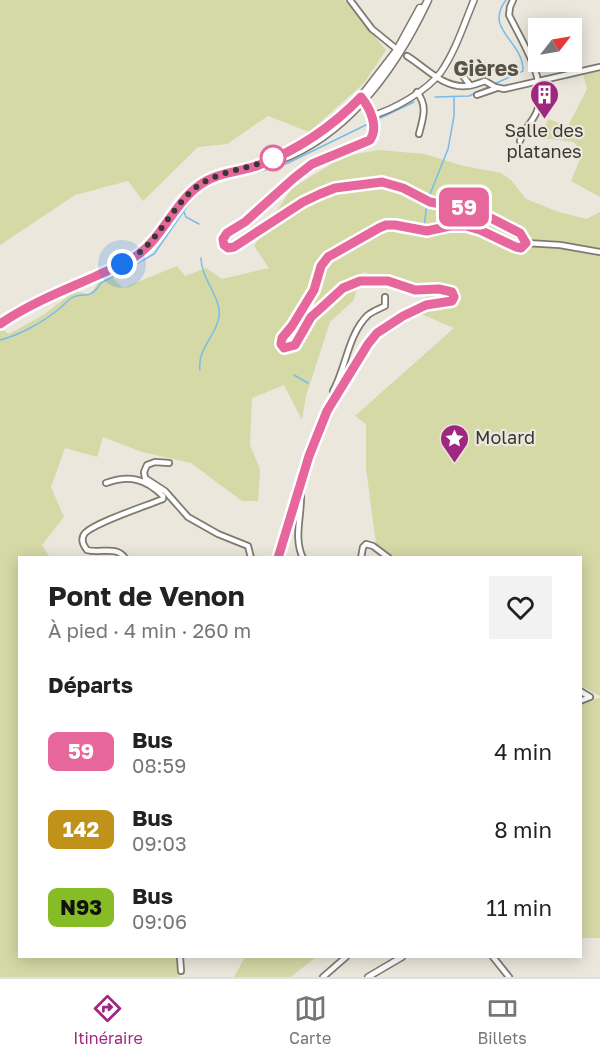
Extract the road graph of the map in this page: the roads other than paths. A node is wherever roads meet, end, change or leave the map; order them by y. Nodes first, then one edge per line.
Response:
1 (350, 0) edge
2 (424, 0) edge
3 (428, 0) edge
4 (474, 0) edge
5 (513, 0) edge
6 (402, 53) junction
7 (600, 67) edge
8 (463, 76) dead end
9 (436, 78) junction
10 (538, 81) junction
11 (467, 86) junction
12 (496, 87) junction
13 (417, 92) junction
14 (477, 95) dead end
15 (362, 98) junction
16 (355, 105) junction
17 (373, 120) junction
18 (418, 134) dead end
19 (520, 141) dead end
20 (526, 243) junction
21 (600, 252) edge
22 (385, 297) dead end
23 (0, 324) edge
24 (334, 396) junction
25 (169, 463) dead end
26 (106, 483) dead end
27 (298, 491) junction
28 (124, 556) edge
29 (250, 556) edge
30 (279, 556) edge
31 (302, 556) edge
32 (361, 556) edge
33 (386, 556) edge
34 (582, 692) edge
35 (582, 699) edge
36 (180, 958) edge
37 (344, 958) edge
38 (400, 958) edge
39 (494, 958) edge
40 (181, 971) dead end
41 (323, 977) edge
42 (368, 977) edge
43 (509, 977) edge

1 - 6 street
2 - 6 main road
3 - 6 main road
4 - 9 street
5 - 10 street
6 - 9 street
6 - 15 main road
7 - 10 street
8 - 11 street
9 - 11 street
9 - 13 street
10 - 12 street
10 - 19 street
11 - 12 street
12 - 14 street
13 - 17 street
13 - 18 street
15 - 16 main road
15 - 17 street
16 - 17 street
16 - 23 main road
17 - 20 street
20 - 21 street
20 - 24 street
22 - 24 street
24 - 27 street
25 - 29 street
26 - 28 street
27 - 30 street
27 - 31 street
32 - 33 street
34 - 35 street
36 - 40 street
37 - 41 street
38 - 42 street
39 - 43 street

